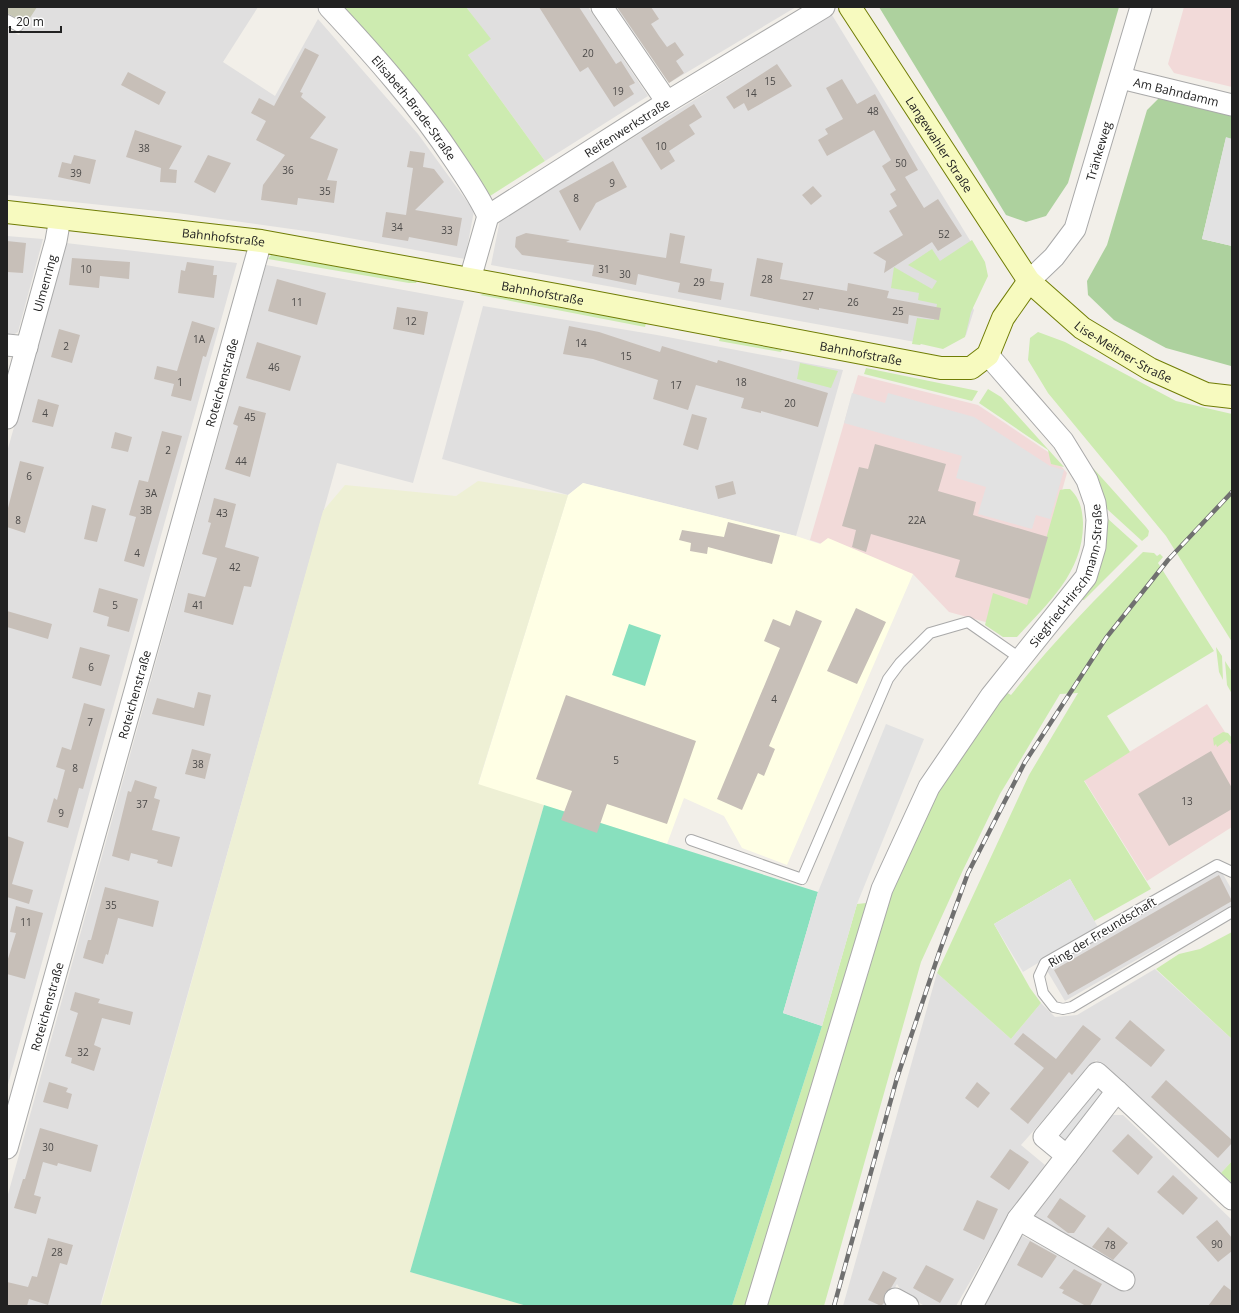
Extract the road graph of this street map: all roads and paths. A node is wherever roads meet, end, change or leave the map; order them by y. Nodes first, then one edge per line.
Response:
1 (329, 7) edge
2 (602, 7) edge
3 (824, 7) edge
4 (850, 7) edge
5 (1141, 7) edge
6 (7, 20) edge
7 (18, 26) dead end
8 (1121, 78) junction
9 (667, 102) junction
10 (1232, 105) edge
11 (7, 212) edge
12 (488, 216) junction
13 (60, 218) junction
14 (261, 242) junction
15 (470, 279) junction
16 (1029, 281) junction
17 (17, 346) edge
18 (988, 355) junction
19 (1232, 397) edge
20 (7, 418) edge
21 (1021, 659) junction
22 (690, 840) dead end
23 (1232, 872) edge
24 (1232, 912) edge
25 (1117, 1091) junction
26 (7, 1148) edge
27 (1067, 1156) junction
28 (1232, 1199) edge
29 (1018, 1219) junction
30 (1124, 1280) dead end
31 (756, 1306) edge
32 (972, 1306) edge

1 - 12 street, Elisabeth-Brade-Straße
2 - 9 street
3 - 9 street, Reifenwerkstraße
4 - 16 street, Langewahler Straße
5 - 8 street, Tränkeweg
6 - 7 lane
8 - 10 street, Am Bahndamm
8 - 16 street, Tränkeweg
9 - 12 street, Reifenwerkstraße
11 - 13 street, Bahnhofstraße
12 - 15 street
13 - 14 street, Bahnhofstraße
13 - 17 street, Ulmenring
14 - 15 street, Bahnhofstraße
14 - 26 street, Roteichenstraße
15 - 18 street, Bahnhofstraße
16 - 18 street
16 - 19 street, Lise-Meitner-Straße
17 - 20 street, Ulmenring
18 - 21 street, Siegfried-Hirschmann-Straße
21 - 22 lane
21 - 31 street, Siegfried-Hirschmann-Straße
23 - 24 lane, Ring der Freundschaft
25 - 27 street
25 - 27 street
25 - 28 street
27 - 29 street
29 - 30 street
29 - 32 street

